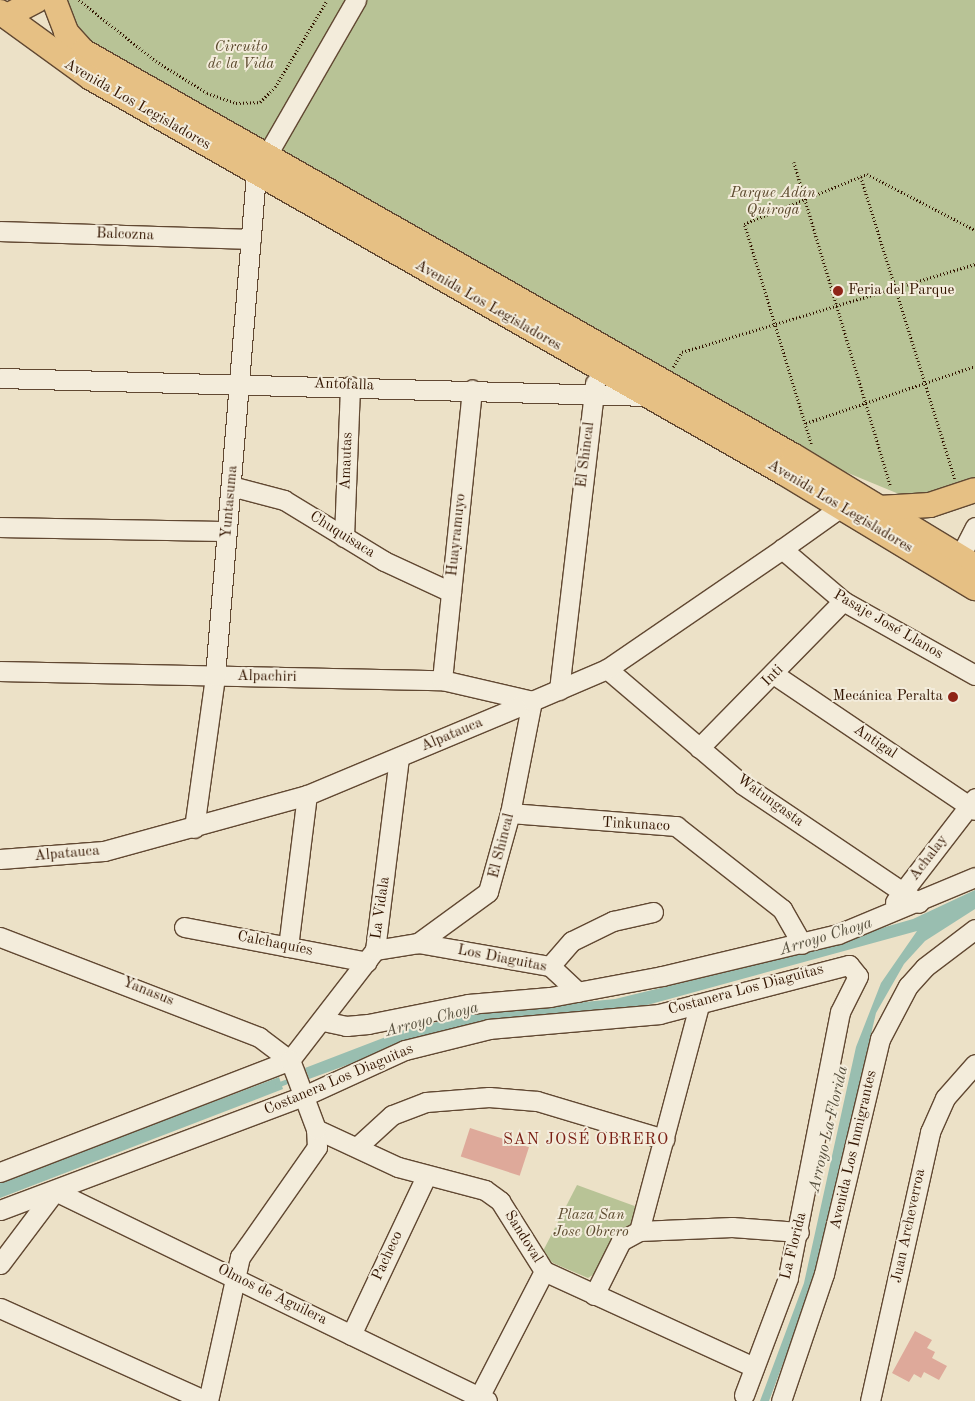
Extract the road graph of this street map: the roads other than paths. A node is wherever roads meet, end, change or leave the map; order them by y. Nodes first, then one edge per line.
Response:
1 (37, 0) edge
2 (54, 0) edge
3 (356, 0) edge
4 (3, 17) edge
5 (261, 165) junction
6 (0, 231) edge
7 (251, 240) junction
8 (598, 369) junction
9 (0, 378) edge
10 (239, 382) junction
11 (350, 386) junction
12 (472, 390) junction
13 (593, 394) junction
14 (645, 396) junction
15 (689, 397) junction
16 (965, 485) edge
17 (231, 486) junction
18 (846, 499) junction
19 (879, 508) junction
20 (0, 526) edge
21 (975, 527) edge
22 (227, 531) junction
23 (344, 537) junction
24 (782, 549) junction
25 (962, 565) edge
26 (975, 588) edge
27 (451, 592) junction
28 (843, 601) junction
29 (607, 669) junction
30 (0, 671) edge
31 (775, 674) junction
32 (975, 675) edge
33 (215, 676) junction
34 (442, 680) junction
35 (559, 690) junction
36 (532, 701) junction
37 (699, 748) junction
38 (399, 758) junction
39 (307, 795) junction
40 (973, 805) edge
41 (510, 813) junction
42 (194, 828) junction
43 (0, 859) edge
44 (975, 877) edge
45 (903, 892) junction
46 (919, 903) junction
47 (653, 912) dead end
48 (883, 917) junction
49 (184, 927) dead end
50 (975, 929) edge
51 (0, 937) edge
52 (418, 943) junction
53 (802, 944) junction
54 (288, 947) junction
55 (371, 956) junction
56 (550, 966) junction
57 (836, 966) joint
58 (578, 992) junction
59 (699, 1006) junction
60 (324, 1021) junction
61 (975, 1064) edge
62 (296, 1077) junction
63 (316, 1129) junction
64 (664, 1139) junction
65 (357, 1147) junction
66 (0, 1172) edge
67 (426, 1176) junction
68 (55, 1191) junction
69 (0, 1210) edge
70 (639, 1231) junction
71 (798, 1232) junction
72 (0, 1264) edge
73 (544, 1272) junction
74 (234, 1276) junction
75 (594, 1295) junction
76 (0, 1308) edge
77 (351, 1335) junction
78 (754, 1367) junction
79 (744, 1395) dead end
80 (481, 1400) edge
81 (207, 1401) edge
82 (781, 1401) edge
83 (870, 1401) edge

1 - 4 main road
2 - 5 main road, Avenida Los Legisladores
3 - 5 street
4 - 5 main road, Avenida Los Legisladores
5 - 7 street, Yuntasuma
5 - 8 main road, Avenida Los Legisladores
5 - 15 main road, Avenida Los Legisladores
6 - 7 street, Balcozna
7 - 10 street, Yuntasuma
8 - 13 street, El Shincal
8 - 14 main road, Avenida Los Legisladores
9 - 10 street, Antofalla
10 - 11 street, Antofalla
10 - 17 street, Yuntasuma
11 - 12 street, Antofalla
11 - 23 street, Amautas
12 - 13 street, Antofalla
12 - 27 street, Huayramuyo
13 - 14 street, Antofalla
13 - 35 street, El Shincal
14 - 15 street, Antofalla
14 - 18 main road, Avenida Los Legisladores
15 - 18 main road, Avenida Los Legisladores
16 - 19 main road
17 - 22 street, Yuntasuma
17 - 23 street, Chuquisaca
18 - 19 main road, Avenida Los Legisladores
18 - 24 street, Alpatauca
18 - 25 main road, Avenida Los Legisladores
19 - 25 main road, Avenida Los Legisladores
20 - 22 street
21 - 25 street
22 - 33 street, Yuntasuma
23 - 27 street, Chuquisaca
24 - 28 street, Pasaje José Llanos
24 - 29 street, Alpatauca
25 - 26 main road, Avenida Los Legisladores
27 - 34 street, Huayramuyo
28 - 31 street, Inti
28 - 32 street, Pasaje José Llanos
29 - 35 street, Alpatauca
29 - 37 street, Watungasta
30 - 33 street, Alpachiri
31 - 37 street, Inti
31 - 40 street, Antigal
33 - 34 street, Alpachiri
33 - 42 street, Yuntasuma
34 - 36 street, Alpachiri
35 - 36 street, Alpatauca
36 - 38 street, Alpatauca
36 - 41 street, El Shincal
37 - 45 street, Watungasta
38 - 39 street, Alpatauca
38 - 55 street, La Vidala
39 - 42 street, Alpatauca
39 - 54 street
40 - 45 street, Achalay
41 - 52 street, El Shincal
41 - 53 street, Tinkunaco
42 - 43 street, Alpatauca
44 - 46 street
45 - 46 street, Watungasta
45 - 48 street, Achalay
46 - 48 street
47 - 56 street
48 - 53 street
49 - 54 street, Calchaquíes
50 - 82 street, Avenida Los Inmigrantes
51 - 62 street, Yanasus
52 - 55 street, El Shincal
52 - 56 street, Los Diaguitas
53 - 58 street
54 - 55 street, Calchaquíes
55 - 60 street, La Vidala
56 - 58 street, Los Diaguitas
57 - 59 street, Costanera Los Diaguitas
57 - 71 street, La Florida
58 - 60 street
59 - 62 street, Costanera Los Diaguitas
59 - 64 street
60 - 62 street, La Vidala
61 - 83 street, Juan Archeverroa
62 - 63 street
62 - 66 street
62 - 68 street, Costanera Los Diaguitas
63 - 65 street, Sandoval
63 - 74 street
64 - 65 street
64 - 70 street
65 - 67 street, Sandoval
67 - 73 street, Sandoval
67 - 77 street, Pacheco
68 - 69 street, Costanera Los Diaguitas
68 - 72 street
68 - 74 street, Olmos de Aguilera
70 - 71 street
70 - 75 street
71 - 78 street, La Florida
73 - 75 street, Sandoval
73 - 80 street
74 - 77 street, Olmos de Aguilera
74 - 81 street
75 - 78 street, Sandoval
76 - 81 street
77 - 80 street, Olmos de Aguilera
78 - 79 street, La Florida

